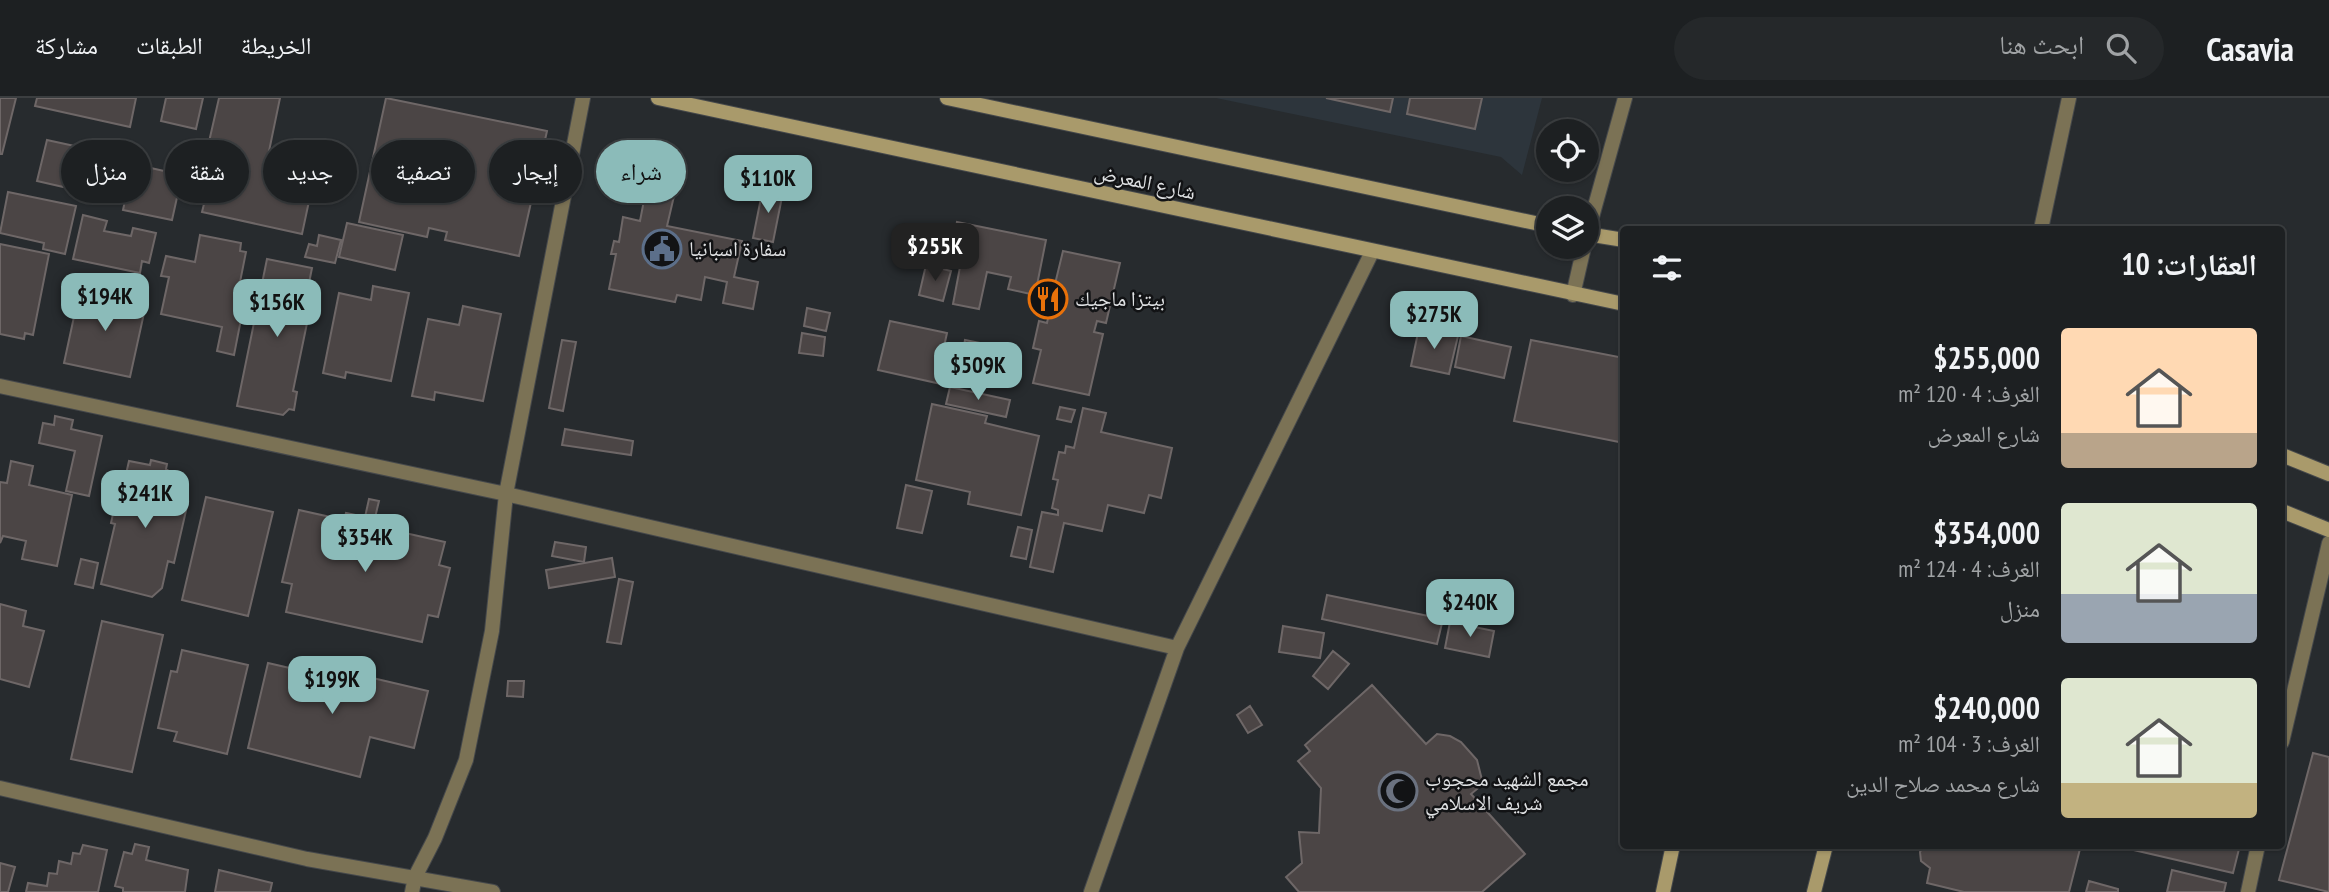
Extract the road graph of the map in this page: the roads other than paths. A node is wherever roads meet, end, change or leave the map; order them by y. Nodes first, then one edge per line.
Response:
1 (583, 98) edge
2 (658, 98) edge
3 (947, 98) edge
4 (1625, 98) edge
5 (2069, 98) edge
6 (1598, 196) edge
7 (1536, 223) edge
8 (2042, 226) edge
9 (1599, 236) edge
10 (1620, 239) edge
11 (1372, 252) junction
12 (1581, 259) edge
13 (1573, 295) junction
14 (1620, 303) edge
15 (0, 386) edge
16 (2285, 456) edge
17 (2329, 474) edge
18 (506, 494) junction
19 (2285, 511) edge
20 (2329, 530) edge
21 (2329, 543) edge
22 (1177, 648) junction
23 (2285, 729) edge
24 (0, 788) edge
25 (1672, 849) edge
26 (1825, 849) edge
27 (2257, 849) edge
28 (414, 885) edge
29 (492, 892) edge
30 (1091, 892) edge
31 (1663, 892) edge
32 (1814, 892) edge
33 (2248, 892) edge

1 - 18 street
2 - 11 main road, شارع المعرض
3 - 7 main road, شارع المعرض
4 - 6 street
5 - 8 street
9 - 10 main road
11 - 13 main road, شارع المعرض
11 - 22 street
12 - 13 street
13 - 14 main road, شارع المعرض
15 - 18 street
16 - 17 main road
18 - 22 street
18 - 28 street
19 - 20 main road
21 - 23 street
22 - 30 street
24 - 28 street
25 - 31 main road
26 - 32 main road
27 - 33 street
28 - 29 street

